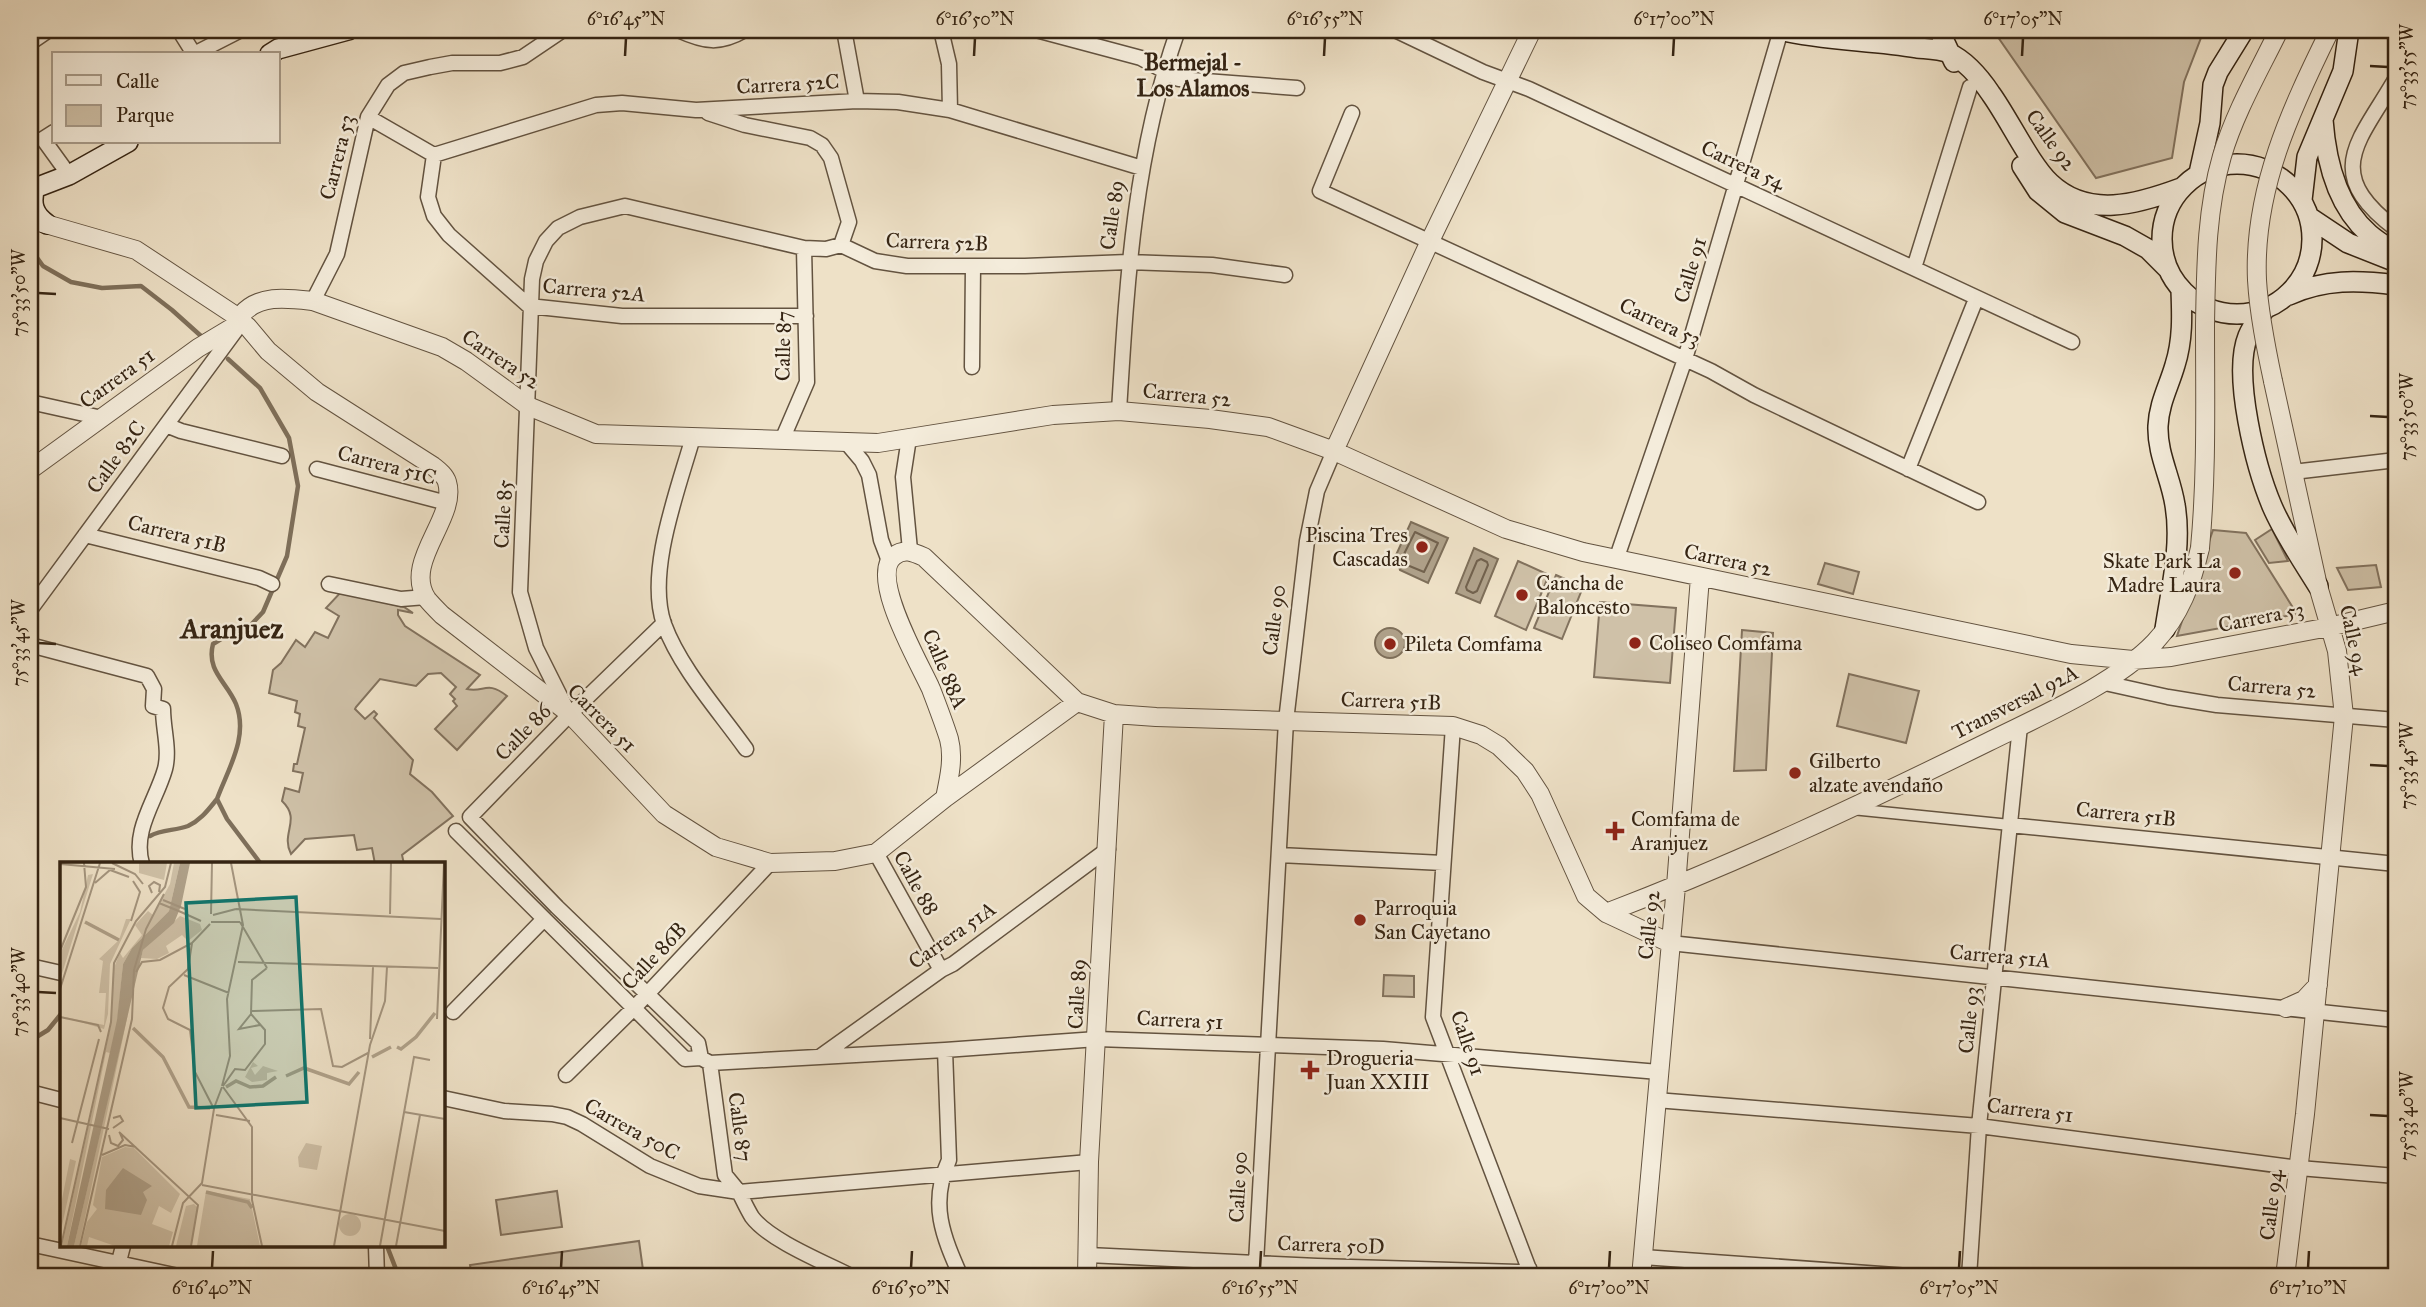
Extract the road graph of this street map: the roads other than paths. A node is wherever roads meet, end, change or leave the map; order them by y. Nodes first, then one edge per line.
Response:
1 (49, 30) edge
2 (179, 30) edge
3 (241, 30) edge
4 (348, 30) edge
5 (563, 30) edge
6 (678, 30) edge
7 (746, 30) edge
8 (844, 30) edge
9 (941, 30) edge
10 (1178, 30) edge
11 (1395, 30) edge
12 (1532, 30) edge
13 (1781, 30) edge
14 (1939, 30) edge
15 (2244, 30) edge
16 (2279, 30) edge
17 (2330, 30) edge
18 (2348, 30) edge
19 (1041, 31) edge
20 (30, 43) edge
21 (193, 52) edge
22 (198, 52) edge
23 (273, 52) edge
24 (1949, 53) junction
25 (1164, 69) junction
26 (2396, 78) edge
27 (1508, 81) junction
28 (1970, 87) junction
29 (1297, 88) dead end
30 (857, 102) junction
31 (696, 110) junction
32 (950, 110) junction
33 (1352, 113) dead end
34 (368, 117) junction
35 (2319, 140) junction
36 (53, 144) edge
37 (125, 144) edge
38 (434, 155) junction
39 (1142, 168) junction
40 (2199, 173) junction
41 (69, 176) junction
42 (1737, 185) junction
43 (2181, 188) junction
44 (32, 189) edge
45 (2306, 209) junction
46 (2394, 221) edge
47 (38, 222) edge
48 (1430, 241) junction
49 (841, 245) junction
50 (804, 248) junction
51 (2396, 253) edge
52 (1128, 262) junction
53 (2396, 262) edge
54 (973, 266) junction
55 (1914, 268) junction
56 (2168, 270) junction
57 (1285, 275) dead end
58 (2396, 285) edge
59 (2181, 290) junction
60 (2285, 297) junction
61 (1976, 299) junction
62 (313, 301) junction
63 (529, 306) junction
64 (2265, 309) junction
65 (806, 316) junction
66 (239, 323) junction
67 (2072, 342) dead end
68 (1685, 359) junction
69 (972, 368) dead end
70 (30, 402) edge
71 (528, 406) junction
72 (1119, 411) junction
73 (102, 418) junction
74 (166, 425) junction
75 (693, 437) junction
76 (909, 438) junction
77 (782, 440) junction
78 (846, 442) junction
79 (1335, 451) junction
80 (282, 456) dead end
81 (2396, 460) edge
82 (317, 468) dead end
83 (1908, 469) junction
84 (30, 470) edge
85 (2293, 472) junction
86 (1978, 502) dead end
87 (447, 503) junction
88 (85, 535) junction
89 (910, 550) junction
90 (1616, 560) junction
91 (889, 561) junction
92 (1700, 577) junction
93 (265, 581) dead end
94 (329, 584) dead end
95 (2318, 586) junction
96 (426, 597) junction
97 (30, 610) edge
98 (2396, 611) edge
99 (664, 623) junction
100 (2329, 627) junction
101 (2165, 629) junction
102 (30, 645) edge
103 (2133, 660) junction
104 (2105, 682) junction
105 (1077, 702) junction
106 (570, 714) junction
107 (1114, 714) junction
108 (2344, 716) junction
109 (2396, 720) edge
110 (1286, 721) junction
111 (1453, 726) junction
112 (2020, 726) junction
113 (746, 749) dead end
114 (945, 798) junction
115 (1852, 809) junction
116 (2010, 825) junction
117 (456, 831) dead end
118 (1108, 849) junction
119 (876, 853) junction
120 (1279, 855) junction
121 (2331, 856) junction
122 (142, 862) edge
123 (770, 863) junction
124 (1443, 863) junction
125 (2396, 864) edge
126 (1676, 886) junction
127 (1606, 913) junction
128 (544, 919) junction
129 (1638, 928) junction
130 (1670, 943) junction
131 (30, 965) edge
132 (941, 970) junction
133 (60, 974) edge
134 (1667, 977) junction
135 (1994, 977) junction
136 (2318, 985) junction
137 (647, 993) junction
138 (635, 1007) junction
139 (2286, 1008) junction
140 (2315, 1011) junction
141 (453, 1012) dead end
142 (2396, 1020) edge
143 (1097, 1039) junction
144 (1269, 1046) junction
145 (945, 1050) junction
146 (1448, 1053) junction
147 (820, 1056) junction
148 (705, 1061) junction
149 (1659, 1072) junction
150 (566, 1075) dead end
151 (30, 1092) edge
152 (444, 1098) edge
153 (60, 1100) edge
154 (1656, 1100) junction
155 (1979, 1126) junction
156 (1090, 1162) junction
157 (2299, 1168) junction
158 (942, 1176) junction
159 (2396, 1176) edge
160 (739, 1192) junction
161 (30, 1244) edge
162 (122, 1248) edge
163 (376, 1248) edge
164 (1088, 1255) junction
165 (1643, 1256) junction
166 (119, 1262) junction
167 (1256, 1263) junction
168 (1318, 1272) edge
169 (1531, 1273) edge
170 (115, 1277) edge
171 (183, 1277) edge
172 (377, 1277) edge
173 (853, 1277) edge
174 (961, 1277) edge
175 (1087, 1277) edge
176 (1641, 1277) edge
177 (1923, 1277) edge
178 (1969, 1277) edge
179 (2285, 1277) edge

1 - 20 street
2 - 21 street
3 - 22 street
4 - 23 main road
5 - 34 street, Carrera 53
6 - 7 street
8 - 30 street
9 - 32 street
10 - 25 street, Calle 89
11 - 27 street, Carrera 54
12 - 27 street, Calle 90
13 - 24 main road
13 - 42 street, Calle 91
14 - 24 main road, Calle 92
15 - 40 main road
16 - 101 street, bridge
17 - 85 street, Calle 94, bridge
18 - 35 main road
19 - 25 street
24 - 28 main road, Calle 92
24 - 43 main road, Calle 92
25 - 29 street
25 - 39 street, Calle 89
26 - 46 street
27 - 42 street, Carrera 54
27 - 48 street, Calle 90
28 - 55 street
28 - 56 main road, Calle 92
30 - 31 street, Carrera 52C
30 - 32 street, Carrera 52C
31 - 38 street, Carrera 52C
31 - 49 street
32 - 39 street, Carrera 52C
33 - 48 street, Carrera 53
34 - 38 street
34 - 62 street, Carrera 53
35 - 45 main road
35 - 51 main road
36 - 41 street
37 - 41 main road
38 - 63 street, Carrera 52A
39 - 52 street, Calle 89
40 - 43 main road
40 - 45 main road
41 - 44 main road
42 - 55 street, Carrera 54
42 - 68 street, Calle 91
43 - 56 main road
44 - 47 main road
45 - 53 main road
45 - 60 main road
47 - 66 street
48 - 68 street, Carrera 53
48 - 79 street, Calle 90
49 - 50 street
49 - 54 street, Carrera 52B
50 - 63 street
50 - 65 street, Calle 87
52 - 54 street, Carrera 52B
52 - 57 street, Carrera 52B
52 - 72 street, Calle 89
54 - 69 street
55 - 61 street, Carrera 54
56 - 59 main road
58 - 60 main road
59 - 64 main road
59 - 101 main road
60 - 64 main road
61 - 67 street, Carrera 54
61 - 83 street
62 - 66 street, Carrera 52
62 - 71 street, Carrera 52
63 - 65 street, Carrera 52A
63 - 71 street, Calle 85
64 - 95 main road
65 - 77 street, Calle 87
66 - 73 street, Carrera 51
66 - 74 street, Calle 82C
66 - 87 street
68 - 83 street, Carrera 53
68 - 90 street, Calle 91
70 - 73 street
71 - 75 street, Carrera 52
71 - 106 street, Calle 85
72 - 76 street, Carrera 52
72 - 79 street, Carrera 52
73 - 84 street, Carrera 51
74 - 80 street
74 - 88 street, Calle 82C
75 - 77 street, Carrera 52
75 - 99 street
76 - 78 street, Carrera 52
76 - 89 street
77 - 78 street, Carrera 52
78 - 91 street, Calle 88A
79 - 90 street, Carrera 52
79 - 110 street, Calle 90
81 - 85 street
82 - 87 street, Carrera 51C
83 - 86 street, Carrera 53
85 - 95 street, Calle 94
87 - 96 street
88 - 93 street, Carrera 51B
88 - 97 street, Calle 82C
89 - 91 street
89 - 105 street
90 - 92 street, Carrera 52
91 - 114 street, Calle 88A
92 - 103 street, Carrera 52
92 - 126 street, Calle 92
94 - 96 street
95 - 100 street, Calle 94
96 - 106 street, Carrera 51
98 - 100 street, Carrera 53
99 - 106 street, Calle 86
99 - 113 street
100 - 103 street, Carrera 53
100 - 108 street, Calle 94
101 - 103 street
102 - 122 street
103 - 104 street, Transversal 92A
104 - 108 street, Carrera 52
104 - 112 street, Transversal 92A
105 - 107 street, Carrera 51B
105 - 114 street, Carrera 51
106 - 123 street, Carrera 51
106 - 137 street, Calle 86
107 - 110 street, Carrera 51B
107 - 118 street, Calle 89
108 - 109 street, Carrera 52
108 - 121 street, Calle 94
110 - 111 street, Carrera 51B
110 - 120 street, Calle 90
111 - 124 street, Calle 91
111 - 127 street, Carrera 51B
112 - 115 street, Transversal 92A
112 - 116 street, Calle 93
114 - 119 street, Carrera 51
115 - 116 street, Carrera 51B
115 - 126 street, Transversal 92A
116 - 121 street, Carrera 51B
116 - 135 street, Calle 93
117 - 128 street, Carrera 51
118 - 132 street, Carrera 51A
118 - 143 street, Calle 89
119 - 123 street, Carrera 51
119 - 132 street, Calle 88
120 - 124 street
120 - 144 street, Calle 90
121 - 125 street, Carrera 51B
121 - 136 street, Calle 94
123 - 137 street, Calle 86B
124 - 146 street, Calle 91
126 - 127 street, Transversal 92A
126 - 130 street, Calle 92
127 - 129 street, Carrera 51A
128 - 138 street, Carrera 51
128 - 141 street
129 - 130 street, Carrera 51A
129 - 134 street
130 - 134 street, Calle 92
130 - 135 street, Carrera 51A
131 - 133 street
132 - 147 street, Carrera 51A
134 - 149 street, Calle 92
135 - 139 street, Carrera 51A
135 - 155 street, Calle 93
136 - 139 street
136 - 140 street, Calle 94
137 - 138 street, Calle 86B
137 - 148 street
138 - 148 street, Carrera 51
138 - 150 street, Calle 86B
139 - 140 street, Carrera 51A
140 - 142 street, Carrera 51A
140 - 157 street, Calle 94
143 - 144 street, Carrera 51
143 - 145 street, Carrera 51
143 - 156 street, Calle 89
144 - 146 street, Carrera 51
144 - 167 street, Calle 90
145 - 147 street, Carrera 51
145 - 158 street
146 - 149 street, Carrera 51
146 - 169 street, Calle 91
147 - 148 street, Carrera 51
148 - 160 street, Calle 87
149 - 154 street, Calle 92
151 - 153 street
152 - 160 street, Carrera 50C
154 - 155 street, Carrera 51
154 - 165 street, Calle 92
155 - 157 street, Carrera 51
155 - 178 street, Calle 93
156 - 158 street
156 - 164 street, Calle 89
157 - 159 street, Carrera 51
157 - 179 street, Calle 94
158 - 160 street
158 - 174 street
160 - 173 street
161 - 166 street
162 - 166 street
163 - 172 street
164 - 167 street, Carrera 50D
164 - 175 street, Calle 89
165 - 176 street, Calle 92
165 - 177 street
166 - 170 street
166 - 171 street
167 - 168 street, Carrera 50D
168 - 169 street, Carrera 50D

